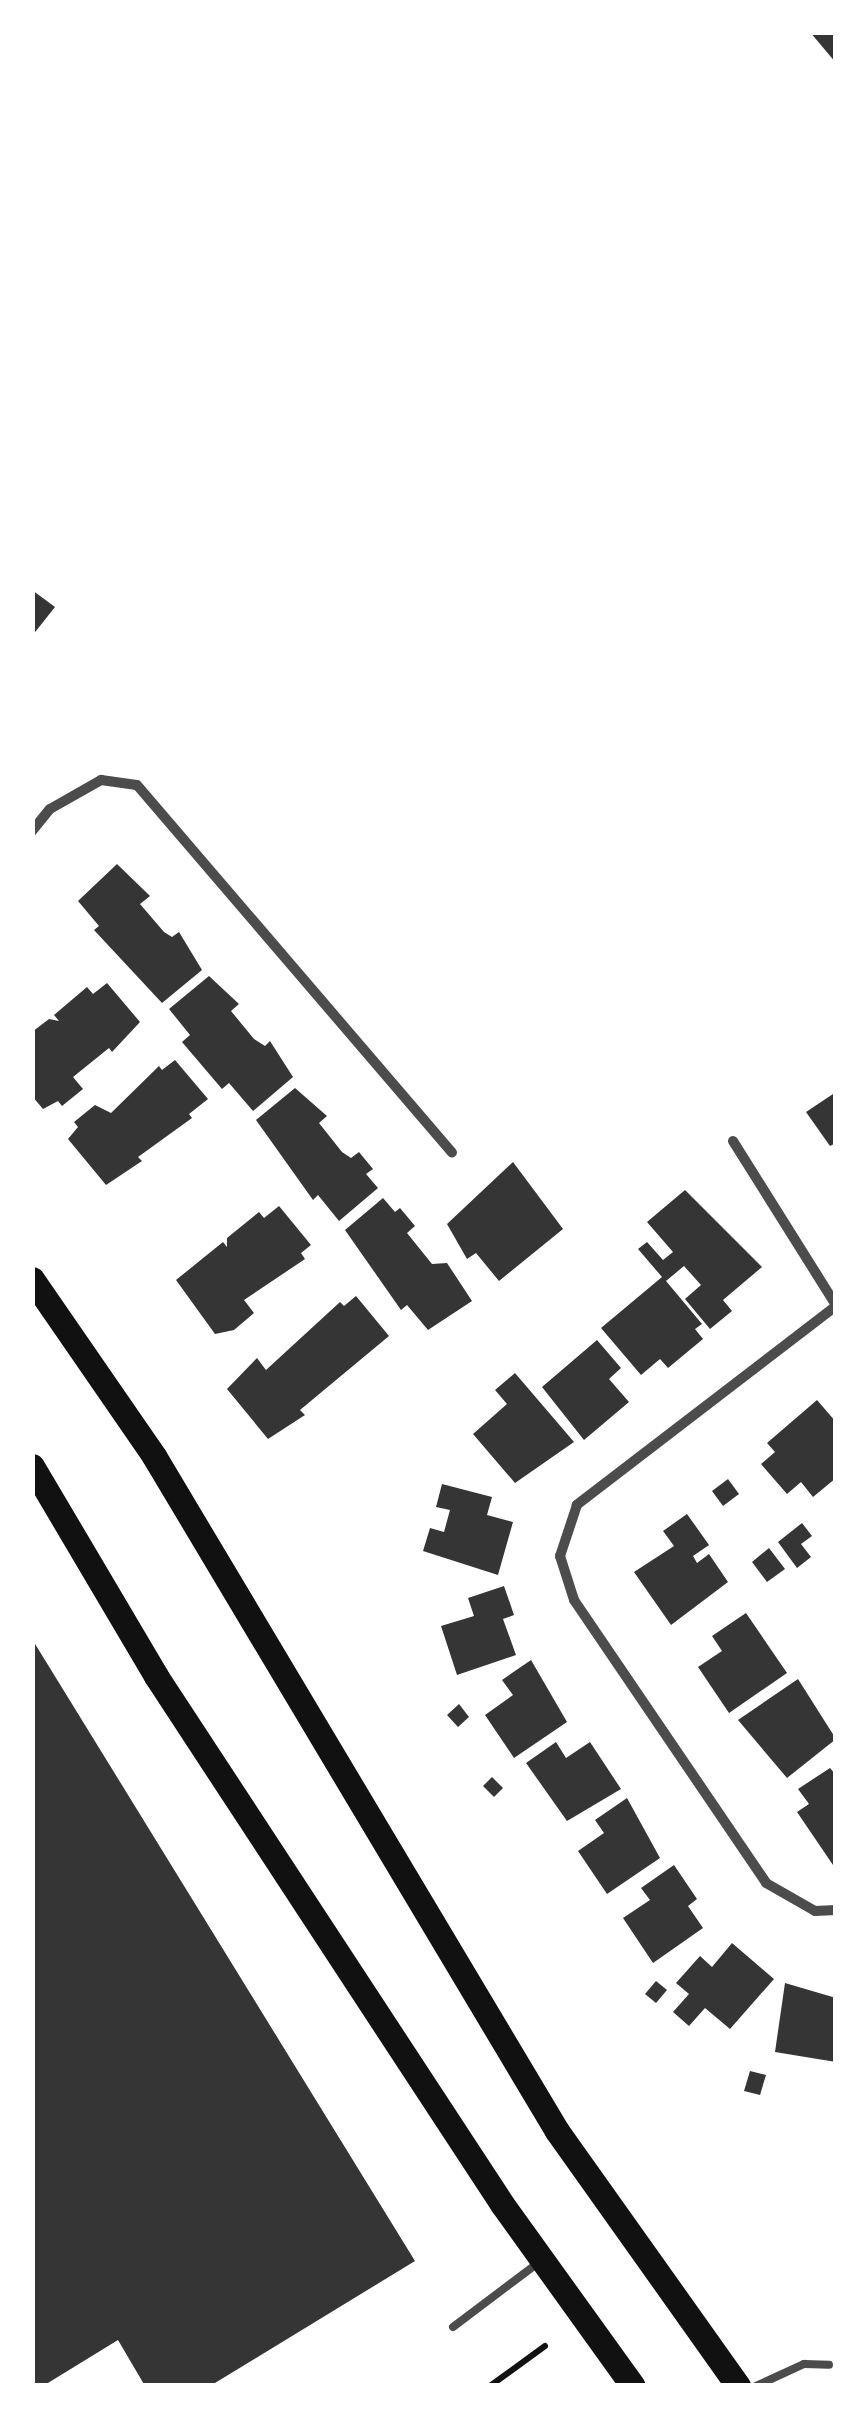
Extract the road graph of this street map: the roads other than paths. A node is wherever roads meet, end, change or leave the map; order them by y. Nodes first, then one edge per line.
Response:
1 (32, 831) edge
2 (733, 1141) dead end
3 (452, 1154) dead end
4 (32, 1278) edge
5 (836, 1306) edge
6 (32, 1466) edge
7 (836, 1910) edge
8 (542, 2261) junction
9 (453, 2326) dead end
10 (829, 2365) dead end
11 (631, 2385) edge
12 (738, 2386) edge
13 (756, 2386) edge

1 - 3 street
2 - 5 street
4 - 12 main road
5 - 7 street
6 - 8 main road
8 - 9 lane
8 - 11 main road
10 - 13 lane

